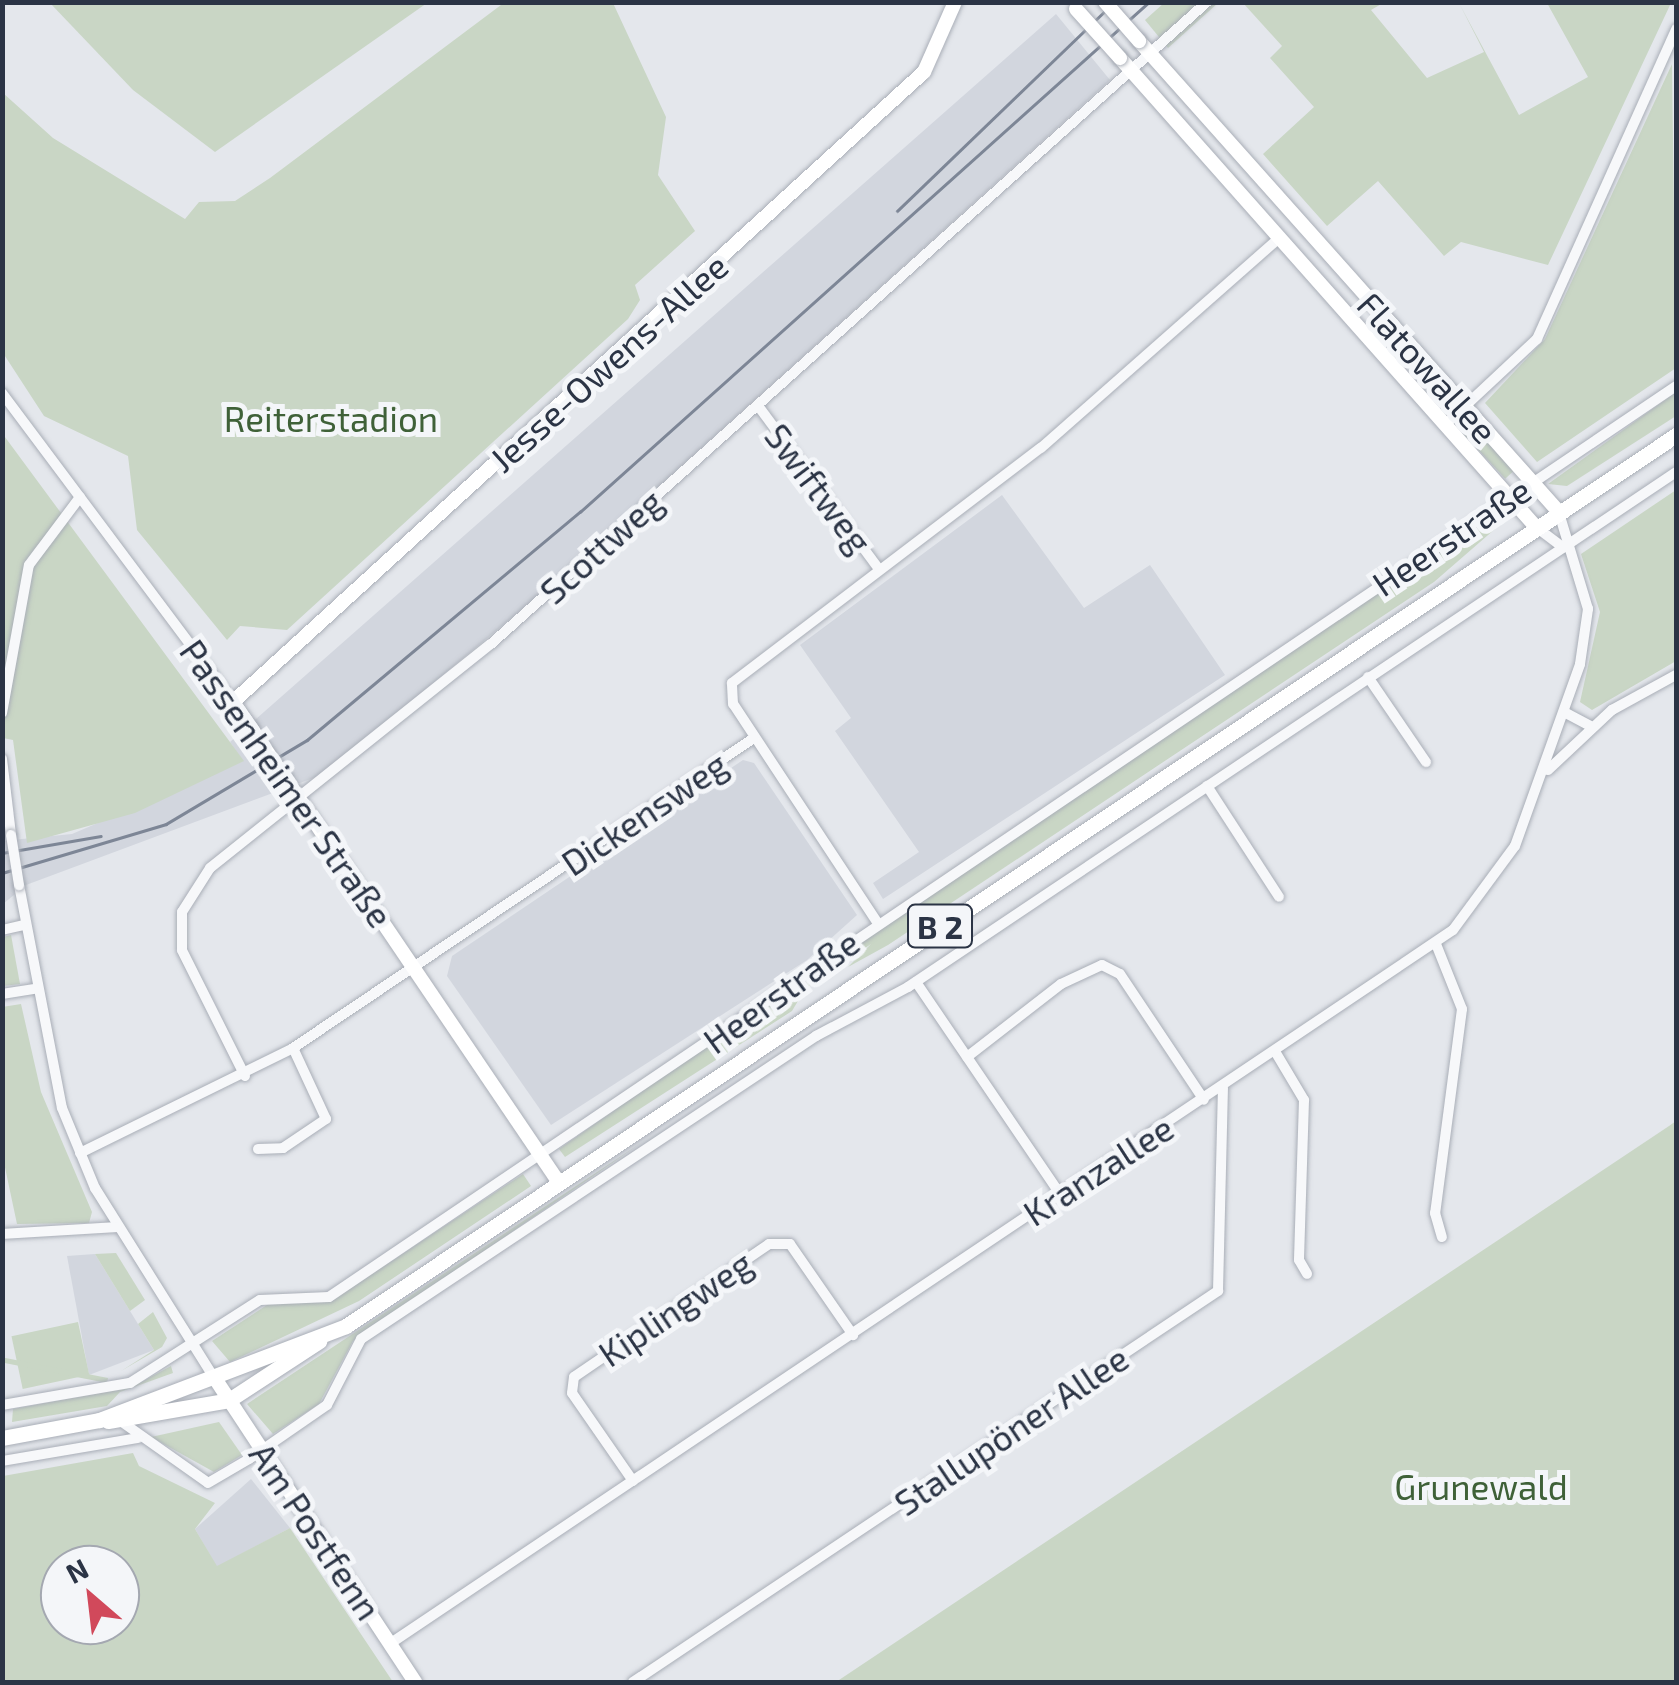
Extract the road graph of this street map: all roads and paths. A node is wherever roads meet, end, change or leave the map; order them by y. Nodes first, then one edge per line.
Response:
1 (955, 2) edge
2 (1105, 2) edge
3 (1207, 2) edge
4 (1073, 6) edge
5 (1676, 29) edge
6 (1144, 46) junction
7 (1673, 54) edge
8 (1125, 64) junction
9 (1298, 221) junction
10 (1279, 238) junction
11 (1676, 386) edge
12 (2, 393) edge
13 (759, 407) junction
14 (1465, 409) junction
15 (1445, 426) junction
16 (1676, 435) edge
17 (1676, 472) edge
18 (1531, 483) junction
19 (80, 497) junction
20 (1509, 498) junction
21 (1559, 512) junction
22 (1536, 527) junction
23 (1564, 548) junction
24 (879, 569) junction
25 (1676, 675) edge
26 (1368, 677) junction
27 (232, 702) junction
28 (1564, 712) junction
29 (2, 713) edge
30 (1592, 727) junction
31 (754, 738) junction
32 (2, 759) edge
33 (1426, 762) dead end
34 (1547, 771) junction
35 (1207, 786) junction
36 (300, 801) junction
37 (1280, 897) dead end
38 (877, 922) junction
39 (24, 924) junction
40 (2, 930) edge
41 (1436, 944) junction
42 (414, 966) junction
43 (916, 982) junction
44 (35, 989) junction
45 (2, 994) edge
46 (293, 1048) junction
47 (1276, 1052) junction
48 (968, 1057) junction
49 (245, 1076) junction
50 (1223, 1088) junction
51 (1204, 1100) junction
52 (258, 1149) dead end
53 (80, 1153) junction
54 (542, 1155) junction
55 (560, 1182) junction
56 (1060, 1194) junction
57 (118, 1227) junction
58 (2, 1234) edge
59 (1442, 1236) dead end
60 (1307, 1274) dead end
61 (853, 1335) junction
62 (321, 1340) junction
63 (192, 1346) junction
64 (216, 1380) junction
65 (230, 1400) junction
66 (2, 1405) edge
67 (99, 1420) junction
68 (122, 1422) junction
69 (2, 1438) edge
70 (138, 1438) junction
71 (262, 1450) junction
72 (2, 1461) edge
73 (633, 1481) junction
74 (391, 1643) junction
75 (415, 1682) edge
76 (634, 1682) edge

1 - 27 street, Jesse-Owens-Allee
2 - 6 street, Flatowallee, bridge
3 - 6 street, Scottweg
4 - 8 street, Flatowallee, bridge
5 - 7 street
6 - 8 street, Scottweg
6 - 9 street, Flatowallee
7 - 14 street
8 - 10 street, Flatowallee
8 - 13 street, Scottweg
9 - 10 street
9 - 14 street, Flatowallee
10 - 15 street, Flatowallee
10 - 24 street, Dickensweg
11 - 18 street, Heerstraße
12 - 19 street, Passenheimer Straße
13 - 24 street, Swiftweg
13 - 36 street, Scottweg
14 - 15 street
14 - 18 street, Flatowallee
15 - 20 street, Flatowallee
16 - 21 main road, Heerstraße / B 2
17 - 23 street, Heerstraße
18 - 20 street, Heerstraße
18 - 21 street, Flatowallee
19 - 27 street, Passenheimer Straße
19 - 29 street
20 - 22 street, Flatowallee
20 - 38 street, Heerstraße
21 - 22 main road, Heerstraße / B 2
21 - 23 street, Heerstraße
22 - 23 street, Heerstraße
22 - 55 main road, Heerstraße / B 2
23 - 26 street, Heerstraße
23 - 28 street, Kranzallee
24 - 31 street, Dickensweg
25 - 30 street
26 - 33 street
26 - 35 street, Heerstraße
27 - 36 street, Passenheimer Straße, bridge
28 - 30 street
28 - 34 street, Kranzallee
30 - 34 street
31 - 38 street
31 - 42 street, Dickensweg
32 - 39 street, bridge
34 - 41 street, Kranzallee
35 - 37 street
35 - 43 street, Heerstraße
36 - 42 street, Passenheimer Straße
36 - 49 street, Scottweg
38 - 54 street, Heerstraße
39 - 40 street
39 - 44 street
41 - 47 street, Kranzallee
41 - 59 street
42 - 46 street, Dickensweg
42 - 54 street, Passenheimer Straße
43 - 48 street
43 - 71 street, Heerstraße
44 - 45 street
44 - 53 street
46 - 49 street, Dickensweg
46 - 52 street
47 - 50 street, Kranzallee
47 - 60 street
48 - 51 street
48 - 56 street
49 - 53 street, Dickensweg
50 - 51 street, Kranzallee
50 - 76 street, Stallupöner Allee
51 - 56 street, Kranzallee
53 - 57 street
54 - 55 street, Passenheimer Straße
54 - 63 street, Heerstraße
55 - 62 main road, Heerstraße / B 2
56 - 61 street, Kranzallee
57 - 58 street
57 - 63 street
61 - 73 street, Kranzallee
61 - 73 street, Kiplingweg
62 - 64 main road, Heerstraße / B 2
62 - 65 main road, Heerstraße / B 2
63 - 64 street
63 - 66 street, Heerstraße
64 - 65 street, Am Postfenn
64 - 67 main road, Heerstraße / B 2
65 - 68 main road, Heerstraße / B 2
65 - 71 street, Am Postfenn
67 - 68 main road, Heerstraße / B 2
67 - 69 main road, Heerstraße / B 2
68 - 70 street, Heerstraße
70 - 71 street, Heerstraße
70 - 72 street
71 - 74 street, Am Postfenn
73 - 74 street, Kranzallee
74 - 75 street, Am Postfenn

